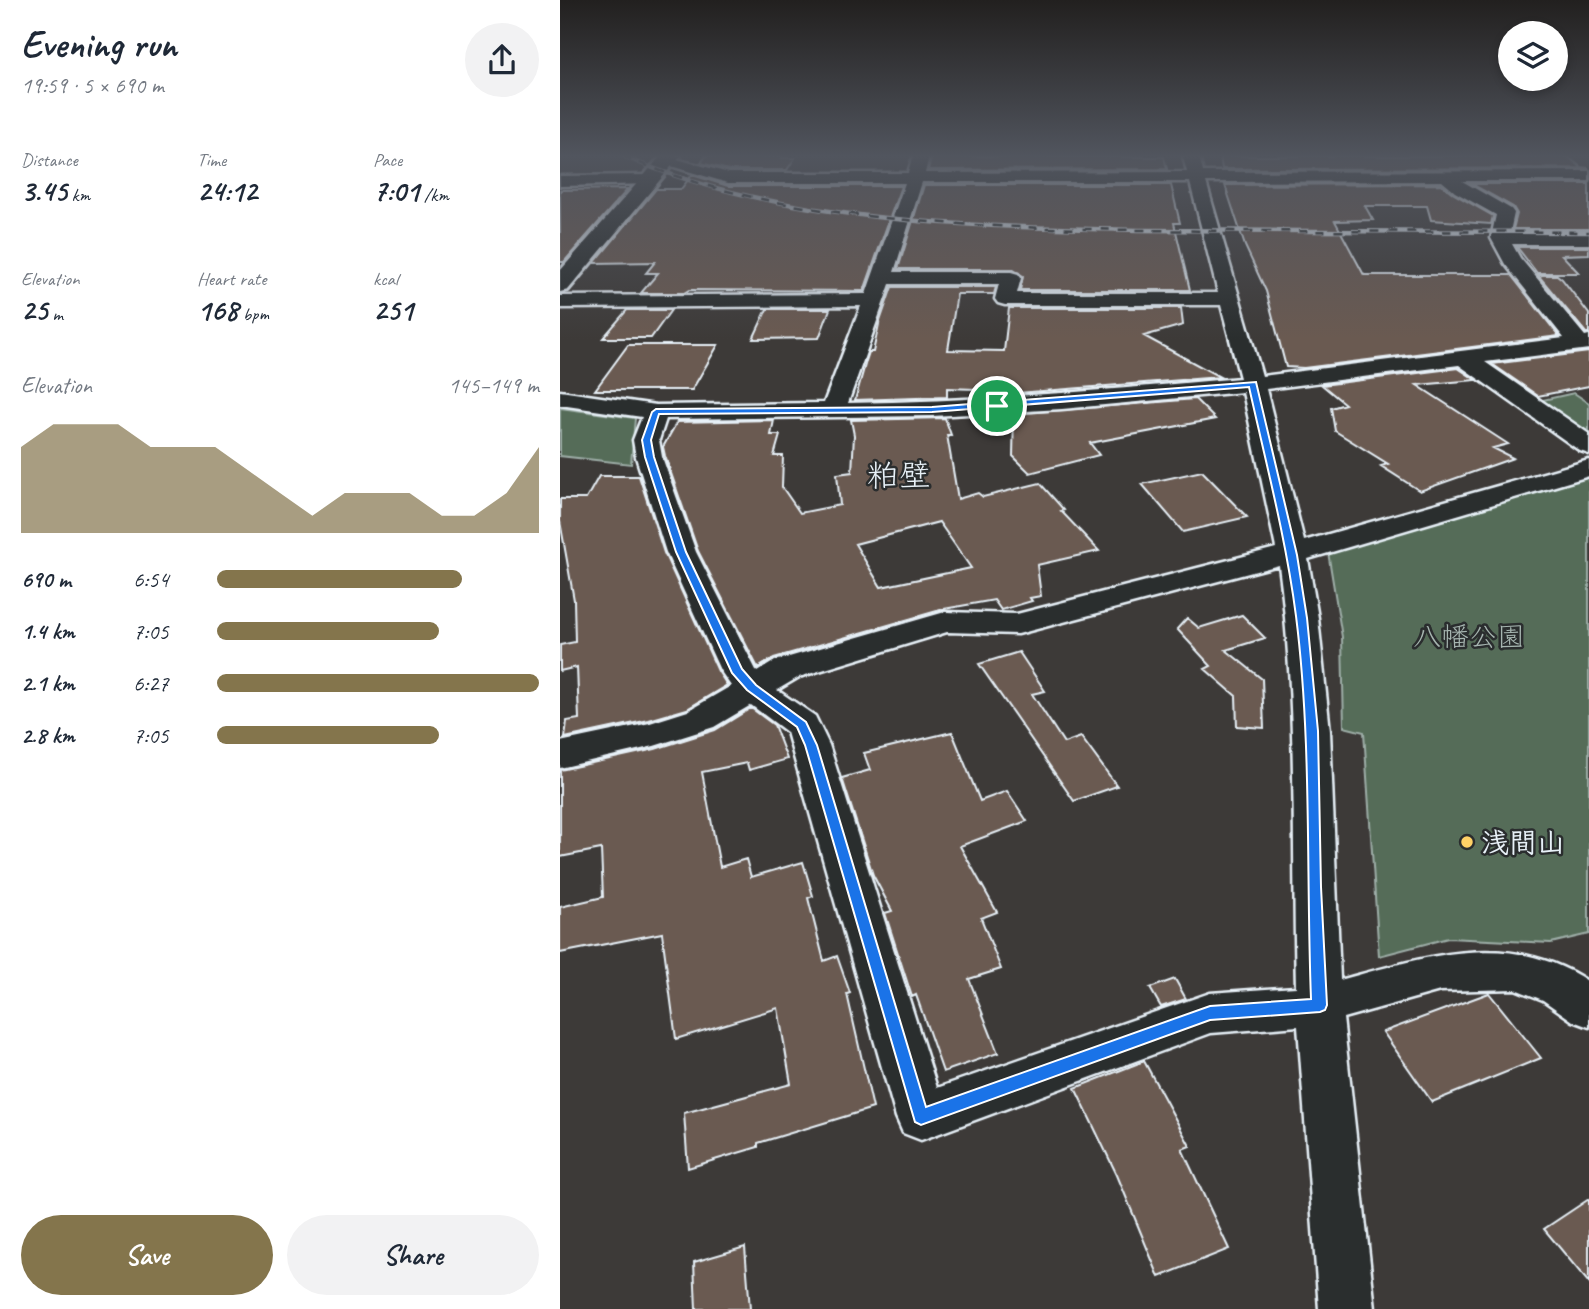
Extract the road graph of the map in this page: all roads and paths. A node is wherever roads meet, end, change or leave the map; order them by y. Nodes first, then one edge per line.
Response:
1 (616, 217) edge
2 (904, 217) edge
3 (1209, 217) edge
4 (1504, 217) edge
5 (1589, 223) edge
6 (1502, 230) junction
7 (1589, 239) edge
8 (1538, 259) dead end
9 (1512, 260) junction
10 (882, 278) junction
11 (560, 285) edge
12 (1232, 299) junction
13 (874, 300) junction
14 (560, 302) edge
15 (1584, 343) edge
16 (1464, 358) junction
17 (1253, 384) junction
18 (560, 398) edge
19 (834, 408) junction
20 (656, 412) junction
21 (1589, 446) edge
22 (1589, 468) edge
23 (1292, 555) junction
24 (751, 688) junction
25 (560, 755) edge
26 (1320, 1005) junction
27 (1589, 1007) edge
28 (1347, 1309) edge

1 - 11 main road
2 - 10 street
3 - 12 street
4 - 6 street
5 - 6 street
6 - 7 street
6 - 9 street
8 - 9 street
9 - 15 street
10 - 12 street
10 - 13 street
12 - 17 street
13 - 14 street
13 - 19 street
15 - 16 street
16 - 17 street
16 - 21 street
17 - 19 street
17 - 23 street
18 - 20 street
19 - 20 street
20 - 24 street
22 - 23 street
23 - 24 street
23 - 26 street
24 - 25 street
24 - 26 street
26 - 27 street
26 - 28 street

